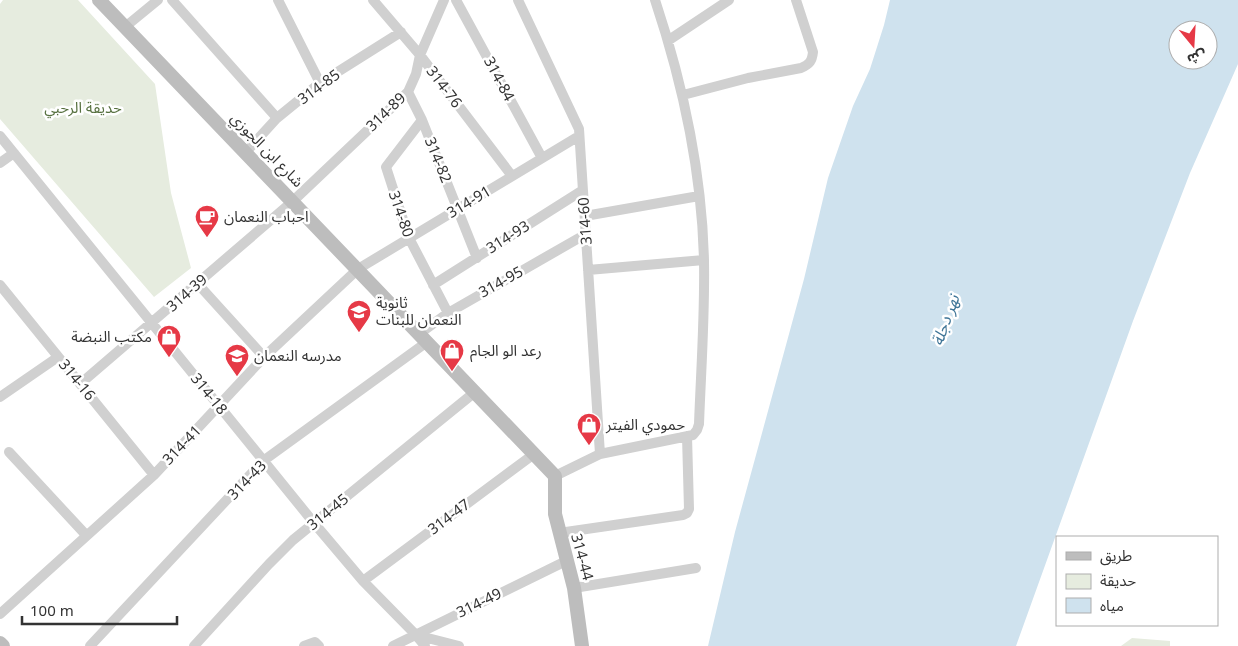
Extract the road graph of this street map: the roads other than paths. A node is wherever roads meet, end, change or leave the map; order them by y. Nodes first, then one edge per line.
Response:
1 (99, 0) edge
2 (158, 0) edge
3 (172, 0) edge
4 (278, 0) edge
5 (374, 0) edge
6 (456, 0) edge
7 (518, 0) edge
8 (655, 0) edge
9 (729, 0) edge
10 (796, 0) edge
11 (443, 1) edge
12 (125, 27) junction
13 (401, 32) junction
14 (669, 40) junction
15 (420, 55) junction
16 (320, 84) junction
17 (408, 92) junction
18 (683, 95) junction
19 (277, 118) junction
20 (422, 120) junction
21 (0, 136) edge
22 (579, 136) junction
23 (246, 152) junction
24 (14, 153) junction
25 (542, 158) junction
26 (0, 163) edge
27 (512, 176) junction
28 (583, 190) junction
29 (699, 196) junction
30 (293, 201) junction
31 (458, 209) junction
32 (585, 216) junction
33 (586, 234) junction
34 (409, 238) junction
35 (477, 258) junction
36 (704, 260) junction
37 (358, 269) junction
38 (588, 270) junction
39 (197, 283) junction
40 (0, 285) edge
41 (433, 285) junction
42 (448, 313) junction
43 (151, 323) junction
44 (423, 338) junction
45 (264, 356) junction
46 (58, 357) junction
47 (80, 384) junction
48 (475, 392) junction
49 (0, 397) edge
50 (219, 406) junction
51 (687, 436) junction
52 (9, 452) dead end
53 (534, 454) junction
54 (600, 454) junction
55 (263, 461) junction
56 (154, 475) junction
57 (555, 476) junction
58 (314, 523) junction
59 (559, 533) junction
60 (86, 535) junction
61 (566, 561) junction
62 (696, 568) dead end
63 (363, 581) junction
64 (574, 588) junction
65 (0, 614) edge
66 (416, 635) junction
67 (90, 646) edge
68 (194, 646) edge
69 (304, 646) edge
70 (319, 646) edge
71 (393, 646) edge
72 (425, 646) edge
73 (458, 646) edge
74 (582, 646) edge

1 - 12 street, شارع ابن الجوزي
2 - 12 street
3 - 19 street
4 - 16 street
5 - 13 street, 314-76
6 - 25 street, 314-84
7 - 22 street, 314-60
8 - 14 street
9 - 14 street
10 - 18 street
11 - 15 street, 314-89
12 - 23 street, شارع ابن الجوزي
13 - 15 street, 314-76
13 - 16 street, 314-85
14 - 18 street
15 - 17 street, 314-89
15 - 27 street, 314-76
16 - 19 street, 314-85
17 - 20 street, 314-82
17 - 30 street, 314-89
18 - 29 street
19 - 23 street, 314-85
20 - 31 street, 314-82
20 - 34 street, 314-80
21 - 24 street, 314-18
22 - 25 street, 314-91
22 - 28 street, 314-60
23 - 30 street, شارع ابن الجوزي
24 - 26 street
24 - 43 street, 314-18
25 - 27 street, 314-91
27 - 31 street, 314-91
28 - 32 street, 314-60
28 - 35 street, 314-93
29 - 32 street
29 - 36 street
30 - 37 street, شارع ابن الجوزي
30 - 39 street, 314-39
31 - 34 street, 314-91
31 - 35 street, 314-82
32 - 33 street, 314-60
33 - 38 street, 314-60
33 - 42 street, 314-95
34 - 37 street, 314-91
34 - 41 street, 314-80
35 - 41 street, 314-93
36 - 38 street
36 - 51 street
37 - 44 street, شارع ابن الجوزي
37 - 45 street, 314-41
38 - 54 street, 314-60
39 - 43 street, 314-39
39 - 45 street
40 - 46 street, 314-16
41 - 42 street, 314-80
42 - 44 street, 314-95
43 - 47 street, 314-39
43 - 50 street, 314-18
44 - 48 street, شارع ابن الجوزي
44 - 55 street, 314-43
45 - 50 street, 314-41
46 - 47 street, 314-16
46 - 49 street
47 - 56 street, 314-16
48 - 53 street, شارع ابن الجوزي
48 - 58 street, 314-45
50 - 55 street, 314-18
50 - 56 street, 314-41
51 - 54 street
51 - 59 street
52 - 60 street
53 - 57 street, شارع ابن الجوزي
53 - 63 street, 314-47
54 - 57 street
55 - 58 street, 314-18
55 - 67 street, 314-43
56 - 60 street, 314-41
57 - 59 street, 314-44
58 - 63 street, 314-18
58 - 68 street, 314-45
59 - 61 street, 314-44
60 - 65 street, 314-41
61 - 64 street, 314-44
61 - 66 street, 314-49
62 - 64 street
63 - 66 street, 314-18
64 - 74 street, 314-44
66 - 71 street, 314-49
66 - 72 street, 314-18
66 - 73 street
69 - 70 street

